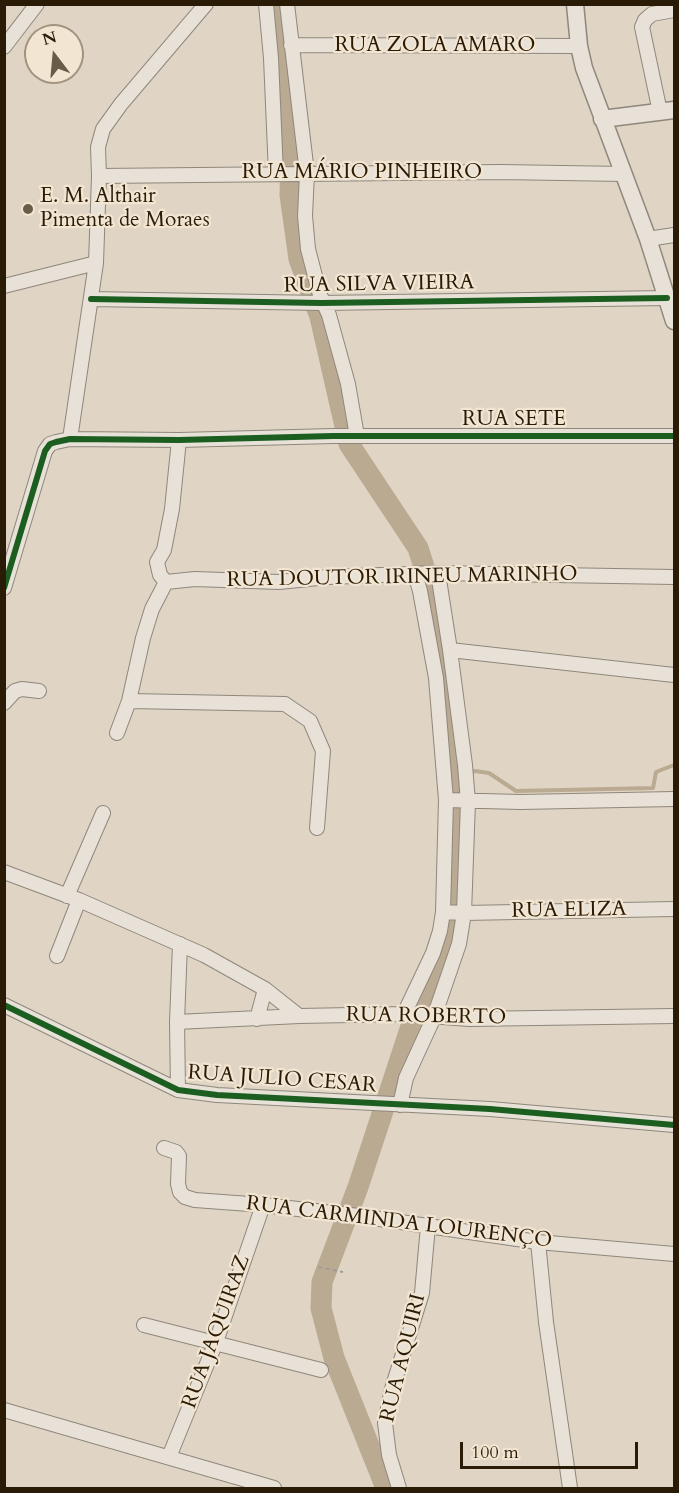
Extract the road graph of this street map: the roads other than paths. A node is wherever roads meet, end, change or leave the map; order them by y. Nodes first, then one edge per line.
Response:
1 (37, 4) edge
2 (206, 4) edge
3 (266, 4) edge
4 (287, 4) edge
5 (575, 4) edge
6 (675, 9) edge
7 (291, 45) junction
8 (579, 46) junction
9 (4, 47) edge
10 (667, 111) edge
11 (602, 119) junction
12 (279, 173) junction
13 (304, 173) junction
14 (624, 174) junction
15 (99, 176) junction
16 (675, 235) edge
17 (648, 239) junction
18 (96, 263) junction
19 (4, 286) edge
20 (667, 298) junction
21 (91, 299) junction
22 (323, 303) junction
23 (675, 321) edge
24 (355, 436) junction
25 (675, 436) edge
26 (63, 440) junction
27 (178, 440) junction
28 (437, 573) junction
29 (416, 574) junction
30 (675, 578) edge
31 (166, 582) junction
32 (4, 588) edge
33 (450, 650) junction
34 (675, 675) edge
35 (39, 691) dead end
36 (129, 701) junction
37 (4, 703) edge
38 (117, 733) dead end
39 (675, 799) edge
40 (447, 800) junction
41 (467, 802) junction
42 (103, 813) dead end
43 (317, 828) dead end
44 (4, 872) edge
45 (73, 898) junction
46 (675, 909) edge
47 (445, 912) junction
48 (463, 913) junction
49 (180, 944) junction
50 (57, 956) dead end
51 (265, 989) junction
52 (4, 1005) edge
53 (407, 1014) junction
54 (299, 1016) junction
55 (675, 1016) edge
56 (432, 1017) junction
57 (257, 1019) junction
58 (177, 1022) junction
59 (178, 1090) junction
60 (399, 1105) junction
61 (675, 1125) edge
62 (164, 1148) dead end
63 (263, 1205) junction
64 (428, 1226) junction
65 (538, 1242) junction
66 (675, 1254) edge
67 (144, 1324) dead end
68 (216, 1342) junction
69 (321, 1370) dead end
70 (4, 1410) edge
71 (169, 1457) junction
72 (274, 1488) edge
73 (399, 1488) edge
74 (570, 1488) edge

1 - 9 street
2 - 15 street
3 - 12 street
4 - 7 street
5 - 8 street
6 - 10 street
7 - 8 street, RUA ZOLA AMARO
7 - 13 street
8 - 11 street
10 - 11 street
11 - 14 street
12 - 13 street, RUA MÁRIO PINHEIRO
12 - 15 street, RUA MÁRIO PINHEIRO
13 - 14 street, RUA MÁRIO PINHEIRO
13 - 22 street
14 - 17 street
15 - 18 street
16 - 17 street
17 - 20 street
18 - 19 street
18 - 21 street
20 - 22 street, RUA SILVA VIEIRA
20 - 23 street
21 - 22 street, RUA SILVA VIEIRA
21 - 26 street
22 - 24 street
24 - 25 street, RUA SETE
24 - 27 street, RUA SETE
26 - 27 street
26 - 32 street
27 - 31 street
28 - 29 street, RUA DOUTOR IRINEU MARINHO
28 - 30 street, RUA DOUTOR IRINEU MARINHO
28 - 33 street
29 - 31 street, RUA DOUTOR IRINEU MARINHO
29 - 40 street
31 - 36 street
33 - 34 street
33 - 41 street
35 - 37 street
36 - 38 street
36 - 43 street
39 - 41 street
40 - 41 street
40 - 47 street
41 - 48 street
42 - 45 street
44 - 45 street
45 - 49 street
45 - 50 street
46 - 48 street, RUA ELIZA
47 - 48 street, RUA ELIZA
47 - 53 street
48 - 56 street
49 - 51 street
49 - 58 street
51 - 54 street
51 - 57 street
52 - 59 street, RUA JULIO CESAR
53 - 54 street, RUA ROBERTO
53 - 56 street, RUA ROBERTO
54 - 57 street, RUA ROBERTO
55 - 56 street, RUA ROBERTO
56 - 60 street
57 - 58 street, RUA ROBERTO
58 - 59 street
59 - 60 street, RUA JULIO CESAR
60 - 61 street, RUA JULIO CESAR
62 - 63 street, RUA CARMINDA LOURENÇO
63 - 64 street, RUA CARMINDA LOURENÇO
63 - 68 street, RUA JAQUIRAZ
64 - 65 street, RUA CARMINDA LOURENÇO
64 - 73 street, RUA AQUIRI
65 - 66 street, RUA CARMINDA LOURENÇO
65 - 74 street
67 - 68 street
68 - 69 street
68 - 71 street, RUA JAQUIRAZ
70 - 71 street
71 - 72 street

